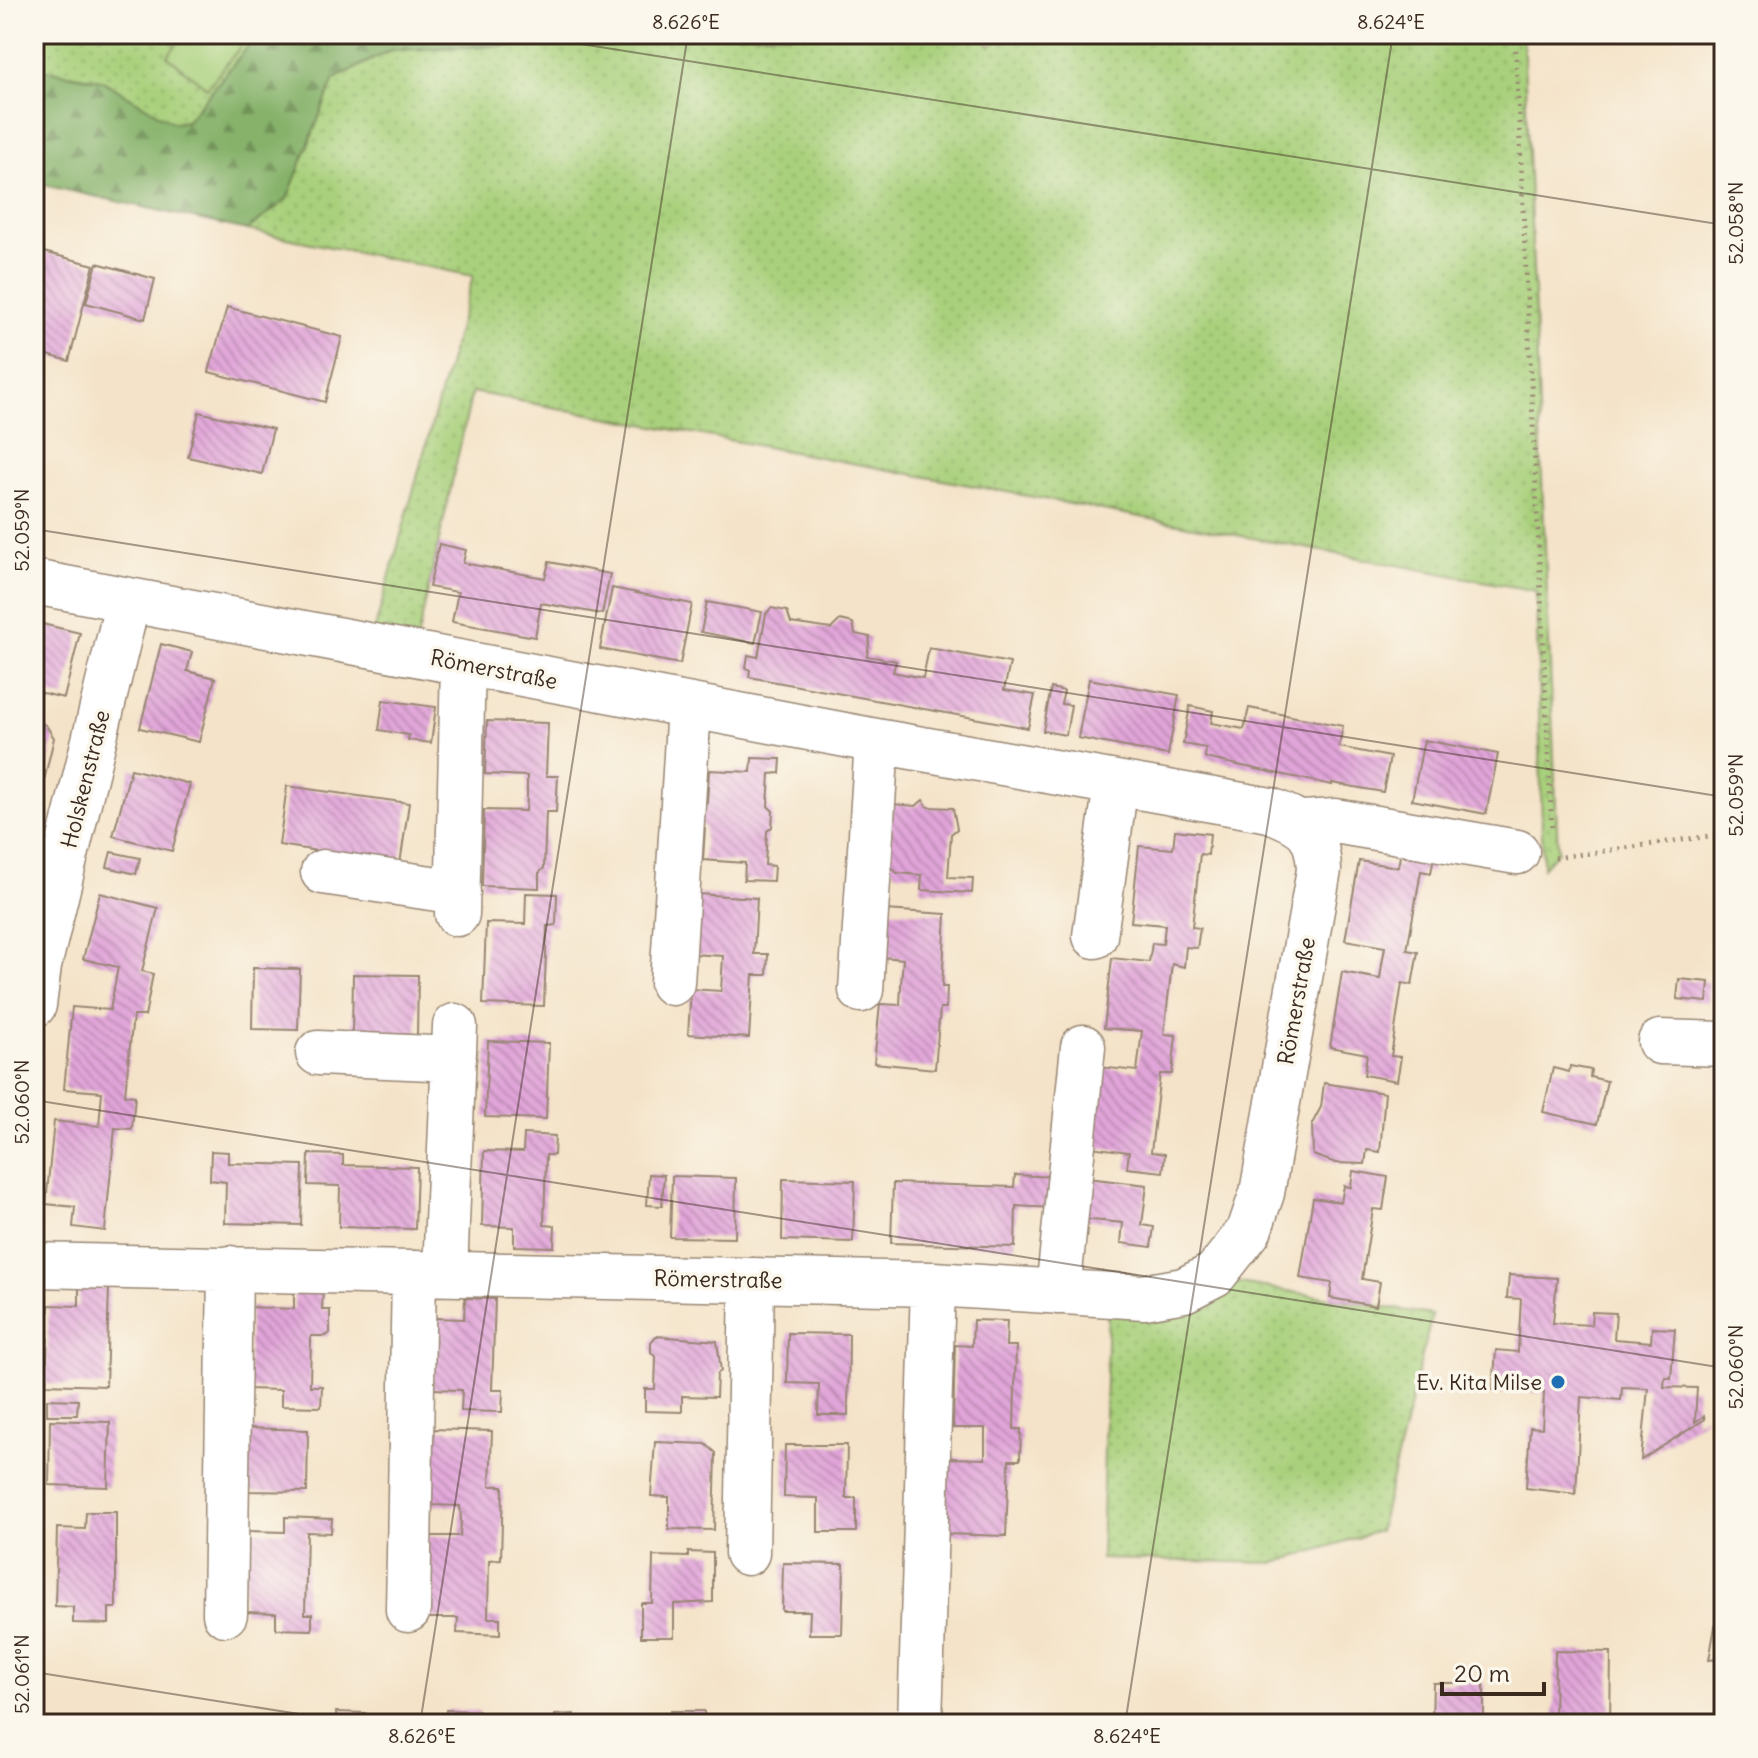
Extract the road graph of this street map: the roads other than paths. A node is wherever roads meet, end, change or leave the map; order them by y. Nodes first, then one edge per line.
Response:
1 (34, 582) edge
2 (128, 601) junction
3 (463, 663) junction
4 (689, 706) junction
5 (877, 741) junction
6 (1116, 783) junction
7 (1303, 823) junction
8 (1517, 852) dead end
9 (323, 872) dead end
10 (1095, 936) dead end
11 (672, 983) dead end
12 (861, 990) dead end
13 (34, 1005) edge
14 (1660, 1042) dead end
15 (1724, 1044) edge
16 (1083, 1047) dead end
17 (318, 1053) dead end
18 (34, 1265) edge
19 (230, 1268) junction
20 (429, 1273) junction
21 (752, 1280) junction
22 (933, 1284) junction
23 (1058, 1292) junction
24 (747, 1553) dead end
25 (408, 1610) dead end
26 (225, 1614) dead end
27 (920, 1724) edge

1 - 2 street, Römerstraße
2 - 3 street, Römerstraße
2 - 13 street, Holskenstraße
3 - 4 street, Römerstraße
3 - 9 street
4 - 5 street, Römerstraße
4 - 11 street
5 - 6 street, Römerstraße
5 - 12 street
6 - 7 street, Römerstraße
6 - 10 street
7 - 8 street
7 - 23 street, Römerstraße
14 - 15 street
16 - 23 street
17 - 20 street
18 - 19 street, Römerstraße
19 - 20 street, Römerstraße
19 - 26 street
20 - 21 street, Römerstraße
20 - 25 street
21 - 22 street, Römerstraße
21 - 24 street
22 - 23 street, Römerstraße
22 - 27 street

